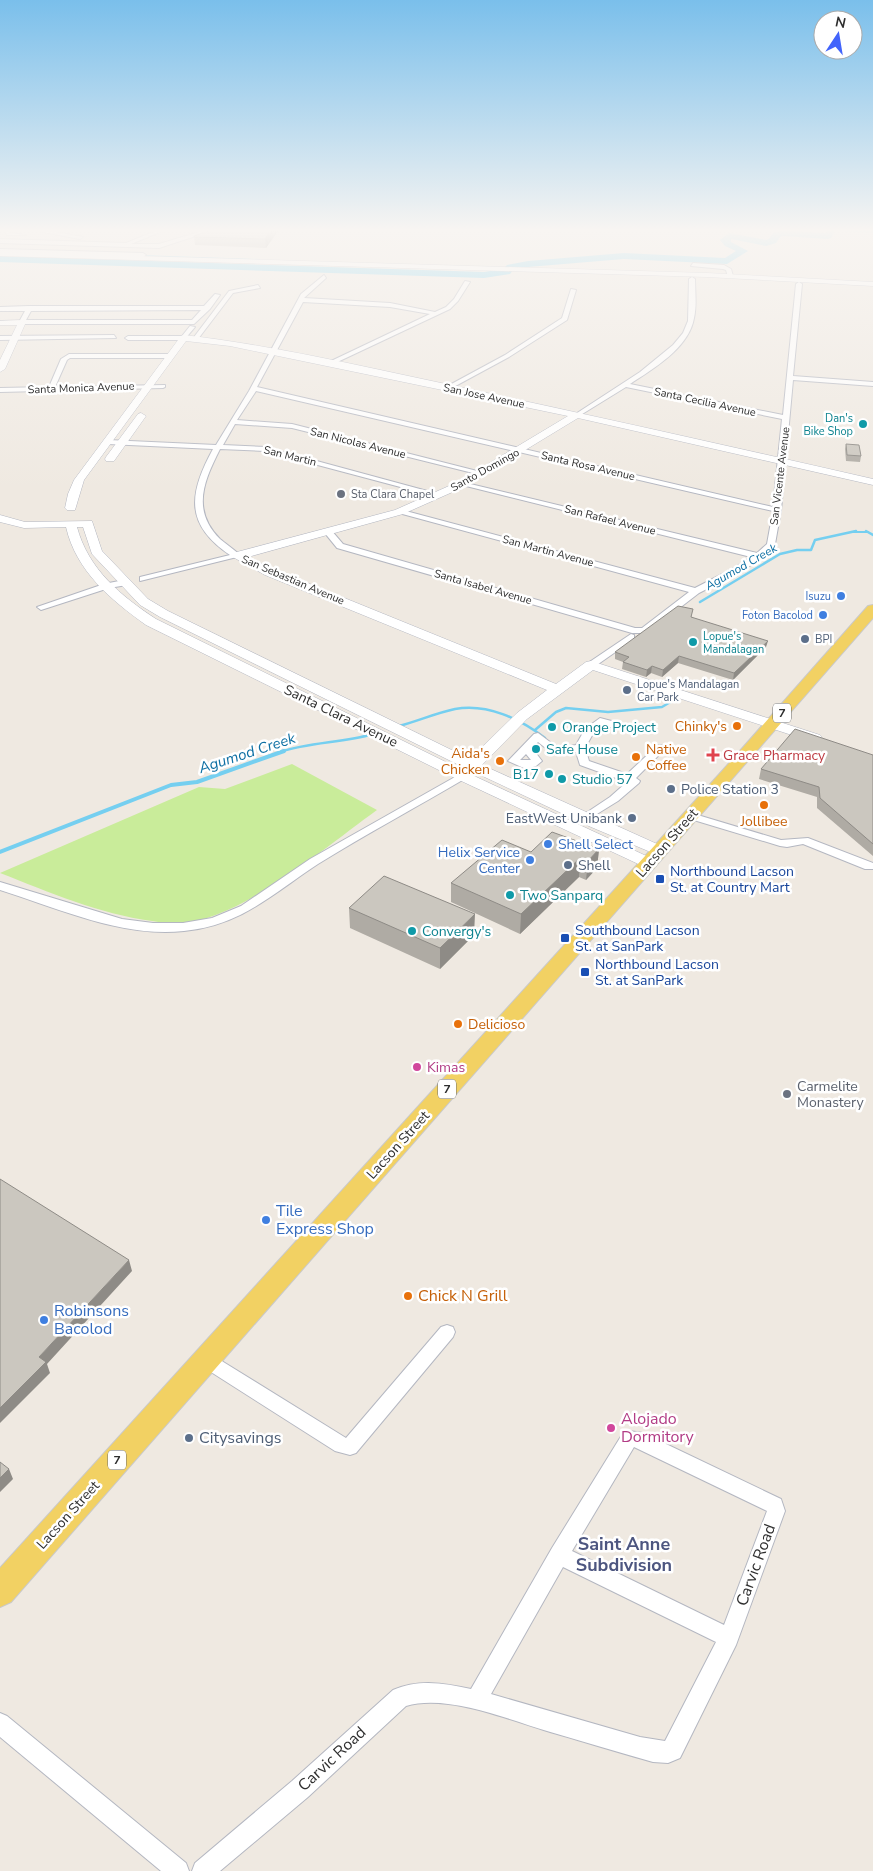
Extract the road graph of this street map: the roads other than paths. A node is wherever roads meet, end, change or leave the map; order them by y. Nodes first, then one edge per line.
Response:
1 (25, 315) edge
2 (201, 315) edge
3 (213, 315) edge
4 (293, 315) edge
5 (433, 315) edge
6 (566, 315) edge
7 (691, 315) edge
8 (797, 315) edge
9 (22, 322) junction
10 (0, 323) edge
11 (192, 327) dead end
12 (114, 337) dead end
13 (0, 338) edge
14 (14, 338) junction
15 (128, 338) dead end
16 (184, 338) junction
17 (193, 342) junction
18 (273, 351) junction
19 (3, 354) edge
20 (171, 356) junction
21 (331, 363) junction
22 (0, 368) edge
23 (790, 378) junction
24 (873, 384) edge
25 (624, 385) junction
26 (148, 386) junction
27 (163, 386) dead end
28 (253, 388) junction
29 (446, 388) junction
30 (51, 389) junction
31 (0, 390) edge
32 (146, 410) dead end
33 (577, 415) junction
34 (786, 418) junction
35 (233, 422) junction
36 (108, 442) junction
37 (123, 442) junction
38 (219, 446) junction
39 (520, 450) junction
40 (110, 459) dead end
41 (782, 462) junction
42 (481, 473) junction
43 (873, 482) edge
44 (462, 484) junction
45 (438, 495) junction
46 (71, 508) dead end
47 (777, 510) junction
48 (399, 512) junction
49 (0, 518) edge
50 (71, 525) junction
51 (328, 532) junction
52 (237, 556) junction
53 (759, 556) junction
54 (143, 579) dead end
55 (124, 582) junction
56 (107, 586) junction
57 (696, 591) junction
58 (41, 606) dead end
59 (873, 609) edge
60 (644, 631) joint
61 (631, 637) dead end
62 (590, 665) junction
63 (558, 689) junction
64 (773, 724) junction
65 (619, 726) dead end
66 (830, 743) edge
67 (582, 746) junction
68 (527, 748) junction
69 (660, 748) dead end
70 (466, 771) junction
71 (629, 778) junction
72 (691, 816) junction
73 (584, 818) junction
74 (655, 857) junction
75 (869, 866) dead end
76 (0, 886) edge
77 (448, 1332) dead end
78 (206, 1360) junction
79 (559, 1555) junction
80 (0, 1591) edge
81 (729, 1638) junction
82 (476, 1700) junction
83 (0, 1723) edge
84 (178, 1871) edge
85 (203, 1871) edge

1 - 9 street
2 - 9 street
3 - 17 street
4 - 18 street, San Sebastian Avenue
5 - 21 street
6 - 29 street
7 - 25 street, Santo Domingo
8 - 23 street, San Vicente Avenue
9 - 10 street
9 - 14 street
11 - 16 street
12 - 14 street
13 - 14 street
14 - 19 street
15 - 16 street
16 - 17 street, San Jose Avenue
16 - 20 street
17 - 18 street, San Jose Avenue
18 - 21 street, San Jose Avenue
18 - 28 street, San Sebastian Avenue
19 - 22 street
20 - 26 street
20 - 30 street
21 - 29 street, San Jose Avenue
23 - 24 street
23 - 34 street, San Vicente Avenue
25 - 33 street, Santo Domingo
25 - 34 street, Santa Cecilia Avenue
26 - 27 street, Santa Monica Avenue
26 - 30 street, Santa Monica Avenue
26 - 36 street
28 - 35 street, San Sebastian Avenue
28 - 39 street, Santa Rosa Avenue
29 - 33 street, San Jose Avenue
30 - 31 street, Santa Monica Avenue
32 - 37 street
33 - 39 street, Santo Domingo
33 - 41 street, San Jose Avenue
34 - 41 street, San Vicente Avenue
35 - 38 street, San Sebastian Avenue
35 - 42 street, San Nicolas Avenue
36 - 37 street, San Martin
36 - 46 street
37 - 38 street, San Martin
37 - 40 street
38 - 45 street, San Martin
38 - 52 street, San Sebastian Avenue
39 - 42 street, Santo Domingo
39 - 47 street, Santa Rosa Avenue
41 - 43 street, San Jose Avenue
41 - 47 street, San Vicente Avenue
42 - 44 street, Santo Domingo
44 - 45 street, Santo Domingo
44 - 53 street, San Rafael Avenue
45 - 48 street, Santo Domingo
47 - 53 street, San Vicente Avenue
48 - 51 street, Santo Domingo
48 - 57 street, San Martin Avenue
49 - 50 street
50 - 55 street, Santa Clara Avenue
50 - 56 street, Santa Clara Avenue
51 - 52 street, Santo Domingo
51 - 60 street, Santa Isabel Avenue
52 - 54 street, Santo Domingo
52 - 63 street, San Sebastian Avenue
53 - 57 street, San Vicente Avenue
55 - 56 street
55 - 70 street, Santa Clara Avenue
56 - 58 street
56 - 70 street, Santa Clara Avenue
57 - 60 street, San Vicente Avenue
59 - 64 main road, Lacson Street / 7
61 - 62 street
62 - 63 street
62 - 64 street
63 - 70 street
64 - 66 street
64 - 72 main road, Lacson Street / 7
65 - 67 street
67 - 68 street
67 - 71 street
68 - 68 street
69 - 71 street
70 - 73 street, Santa Clara Avenue
70 - 74 street, Santa Clara Avenue
70 - 76 street
71 - 73 street
72 - 74 main road, Lacson Street / 7
72 - 75 street
73 - 74 street, Santa Clara Avenue
74 - 78 main road, Lacson Street / 7
77 - 78 street
78 - 80 main road, Lacson Street / 7
79 - 81 street
79 - 81 street, Carvic Road
79 - 82 street, Carvic Road
81 - 82 street, Carvic Road
82 - 85 street, Carvic Road
83 - 84 street

